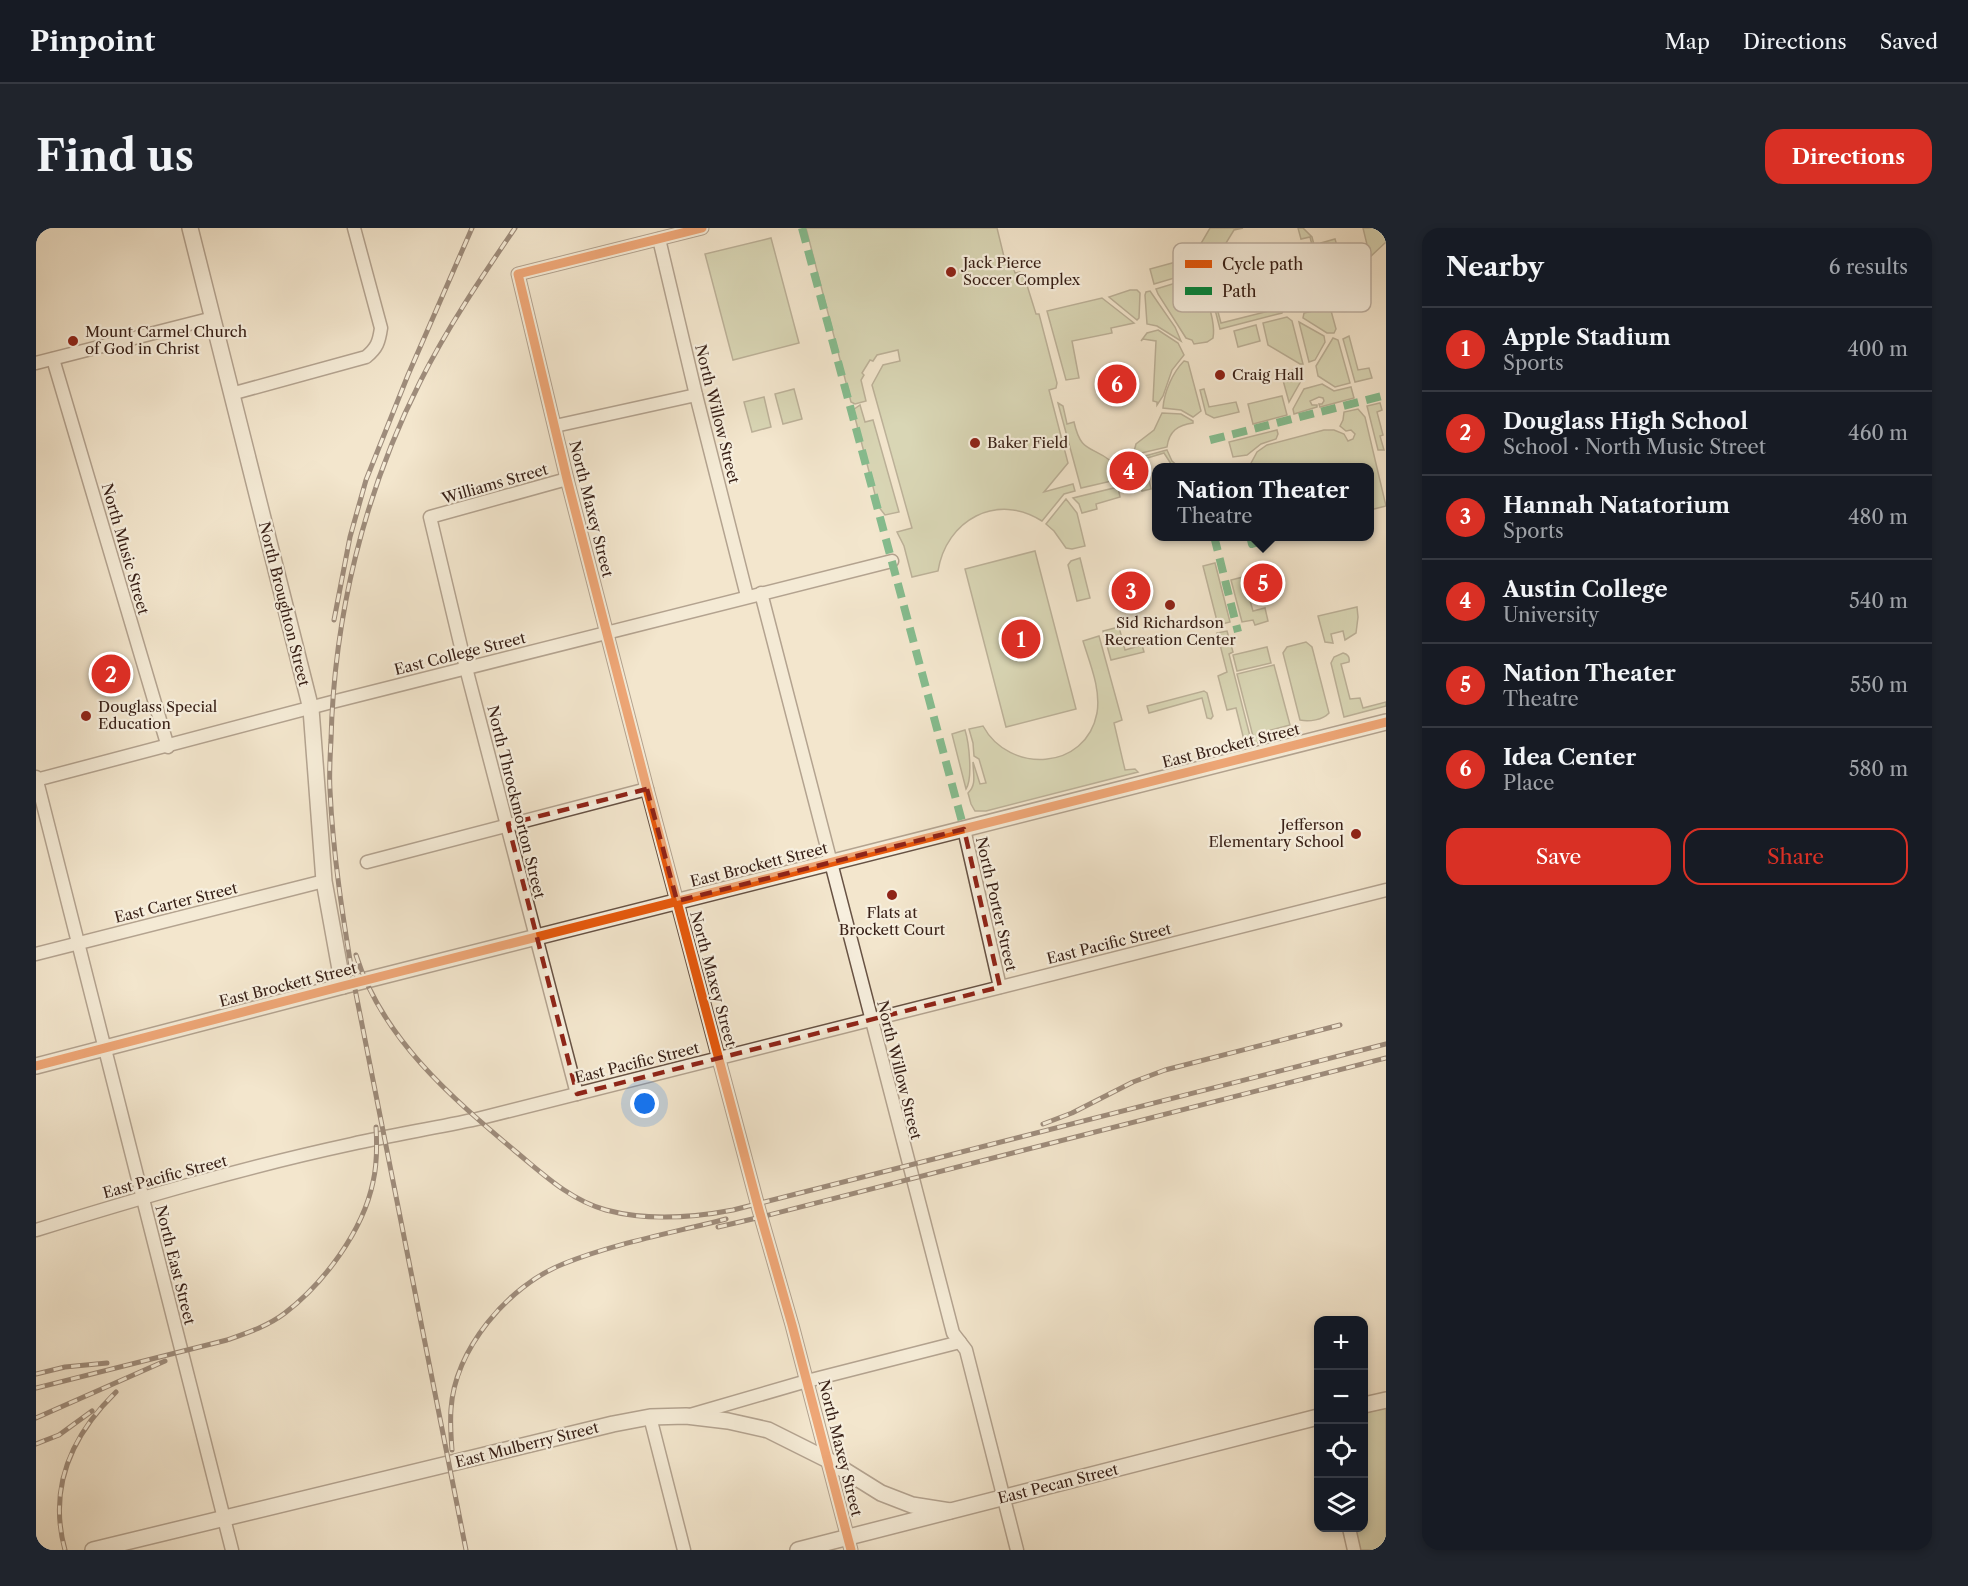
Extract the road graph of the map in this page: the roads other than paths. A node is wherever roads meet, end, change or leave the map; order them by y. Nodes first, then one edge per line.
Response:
1 (190, 228) edge
2 (354, 228) edge
3 (702, 228) edge
4 (659, 239) junction
5 (213, 318) junction
6 (53, 359) junction
7 (36, 363) edge
8 (231, 394) junction
9 (696, 396) junction
10 (555, 426) junction
11 (567, 479) junction
12 (430, 517) joint
13 (892, 561) dead end
14 (761, 592) junction
15 (747, 596) junction
16 (608, 632) junction
17 (466, 668) junction
18 (311, 709) junction
19 (1386, 722) edge
20 (168, 747) junction
21 (36, 779) edge
22 (647, 789) junction
23 (508, 824) junction
24 (964, 829) junction
25 (367, 862) dead end
26 (831, 862) junction
27 (324, 881) junction
28 (1386, 890) edge
29 (677, 902) junction
30 (535, 937) junction
31 (78, 944) junction
32 (36, 954) edge
33 (344, 986) junction
34 (1000, 987) junction
35 (871, 1019) junction
36 (105, 1048) junction
37 (718, 1059) junction
38 (36, 1066) edge
39 (577, 1094) junction
40 (143, 1197) junction
41 (36, 1230) edge
42 (960, 1342) junction
43 (807, 1381) junction
44 (1386, 1400) edge
45 (1368, 1404) edge
46 (686, 1416) junction
47 (650, 1417) junction
48 (1314, 1418) edge
49 (828, 1460) junction
50 (1003, 1498) junction
51 (950, 1510) junction
52 (224, 1518) junction
53 (1350, 1532) edge
54 (849, 1543) edge
55 (93, 1550) edge
56 (232, 1550) edge
57 (684, 1550) edge
58 (798, 1550) edge
59 (1017, 1550) edge
60 (1354, 1550) edge

1 - 5 street, North Broughton Street
2 - 8 street
3 - 4 street
4 - 9 street, North Willow Street
4 - 10 street, North Maxey Street
5 - 6 street
5 - 8 street, North Broughton Street
6 - 7 street
6 - 20 street, North Music Street
8 - 18 street, North Broughton Street
9 - 10 street
9 - 15 street, North Willow Street
10 - 11 street, North Maxey Street
11 - 12 street, Williams Street
11 - 16 street, North Maxey Street
12 - 17 street, North Throckmorton Street
13 - 14 street, East College Street
14 - 15 street, East College Street
14 - 26 street, North Willow Street
15 - 16 street, East College Street
16 - 17 street, East College Street
16 - 22 street, North Maxey Street
17 - 18 street, East College Street
17 - 23 street, North Throckmorton Street
18 - 20 street, East College Street
18 - 27 street, North Broughton Street
19 - 24 street, East Brockett Street
20 - 21 street, East College Street
21 - 31 street, North East Street
22 - 23 street
22 - 29 street, North Maxey Street
23 - 25 street
23 - 30 street, North Throckmorton Street
24 - 26 street, East Brockett Street
24 - 34 street, North Porter Street
26 - 29 street, East Brockett Street
26 - 35 street, North Willow Street
27 - 31 street, East Carter Street
27 - 33 street, North Broughton Street
28 - 34 street, East Pacific Street
29 - 30 street, East Brockett Street
29 - 37 street, North Maxey Street
30 - 33 street, East Brockett Street
30 - 39 street, North Throckmorton Street
31 - 32 street, East Carter Street
31 - 36 street, North East Street
33 - 36 street, East Brockett Street
34 - 35 street, East Pacific Street
35 - 37 street, East Pacific Street
35 - 42 street, North Willow Street
36 - 38 street, East Brockett Street
36 - 40 street, North East Street
37 - 39 street, East Pacific Street
37 - 43 street, North Maxey Street
39 - 40 street, East Pacific Street
40 - 41 street, East Pacific Street
40 - 52 street, North East Street
42 - 43 street, East Mulberry Street
42 - 50 street, North Willow Street
43 - 46 street, East Mulberry Street
43 - 49 street, North Maxey Street
44 - 45 street
46 - 47 street, East Mulberry Street
46 - 49 street
47 - 52 street, East Mulberry Street
47 - 57 street
48 - 50 street, East Pecan Street
49 - 51 street
49 - 54 street, North Maxey Street
50 - 51 street, East Pecan Street
50 - 59 street, North Willow Street
51 - 54 street, East Pecan Street
52 - 55 street, East Mulberry Street
52 - 56 street, North East Street
53 - 60 street
54 - 58 street, East Pecan Street

